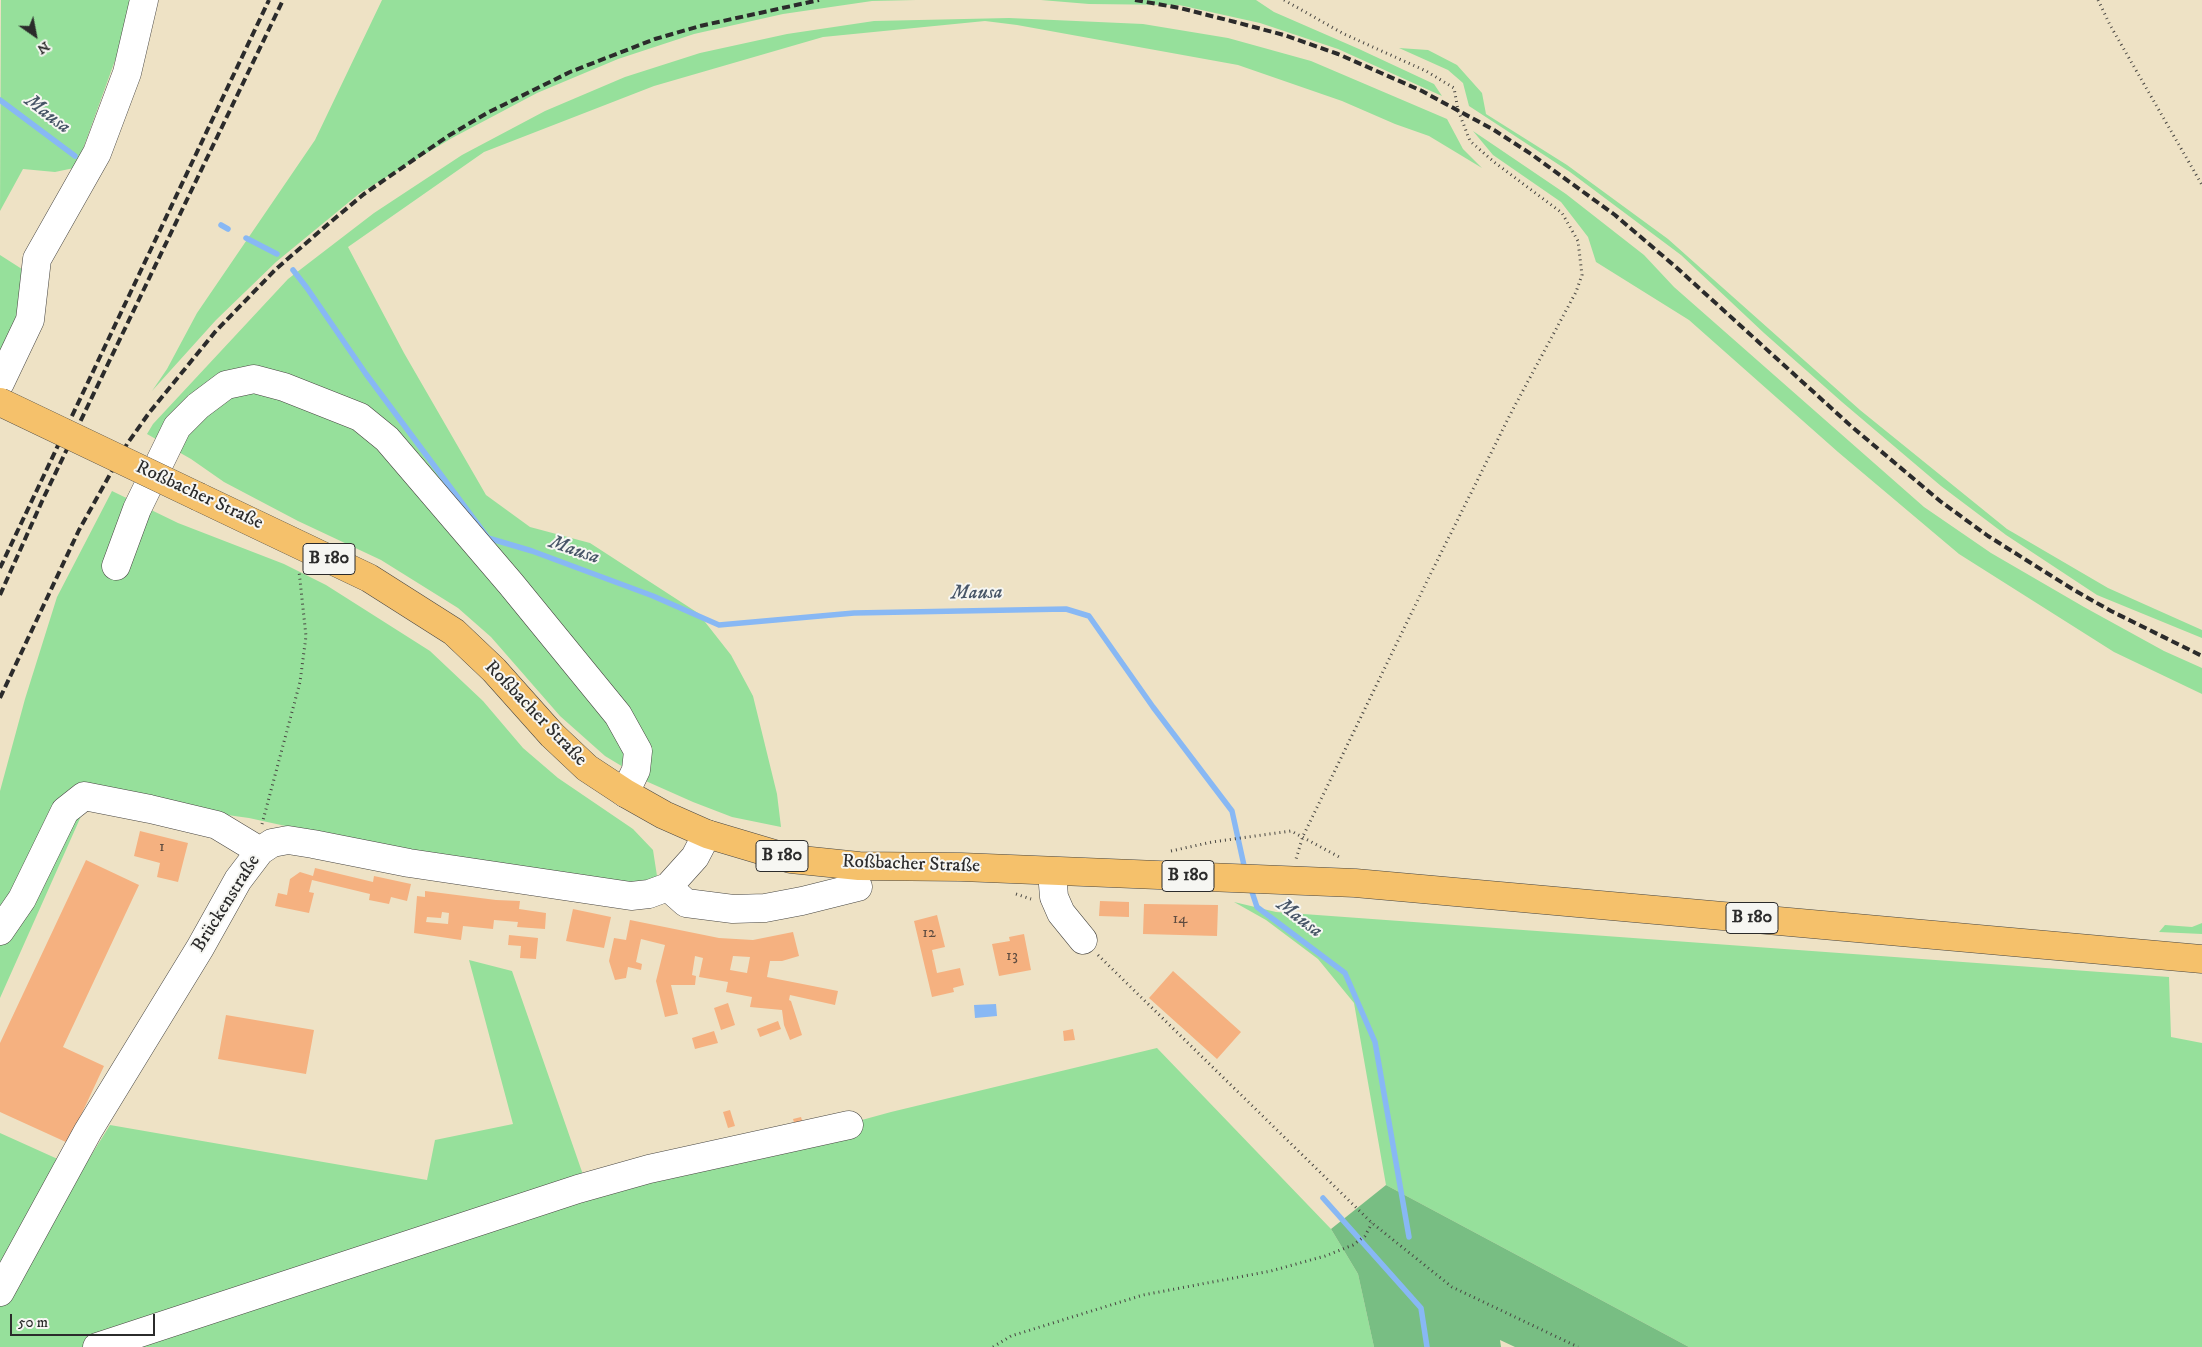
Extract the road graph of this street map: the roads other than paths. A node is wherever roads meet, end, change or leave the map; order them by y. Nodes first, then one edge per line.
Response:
1 (144, 0) edge
2 (0, 383) edge
3 (0, 402) edge
4 (116, 566) dead end
5 (624, 793) junction
6 (707, 834) junction
7 (260, 851) junction
8 (1052, 872) junction
9 (668, 887) junction
10 (858, 887) dead end
11 (0, 931) edge
12 (1083, 940) road end
13 (2202, 959) edge
14 (849, 1125) dead end
15 (0, 1292) edge
16 (97, 1347) edge

1 - 2 street
3 - 5 main road, Roßbacher Straße / B 180, bridge
4 - 5 street
5 - 6 main road, Roßbacher Straße / B 180
6 - 8 main road, Roßbacher Straße / B 180
6 - 9 street, Brückenstraße
7 - 9 street, Brückenstraße
7 - 11 street
7 - 15 street, Brückenstraße
8 - 12 street
8 - 13 main road, Roßbacher Straße / B 180
9 - 10 street
14 - 16 street

